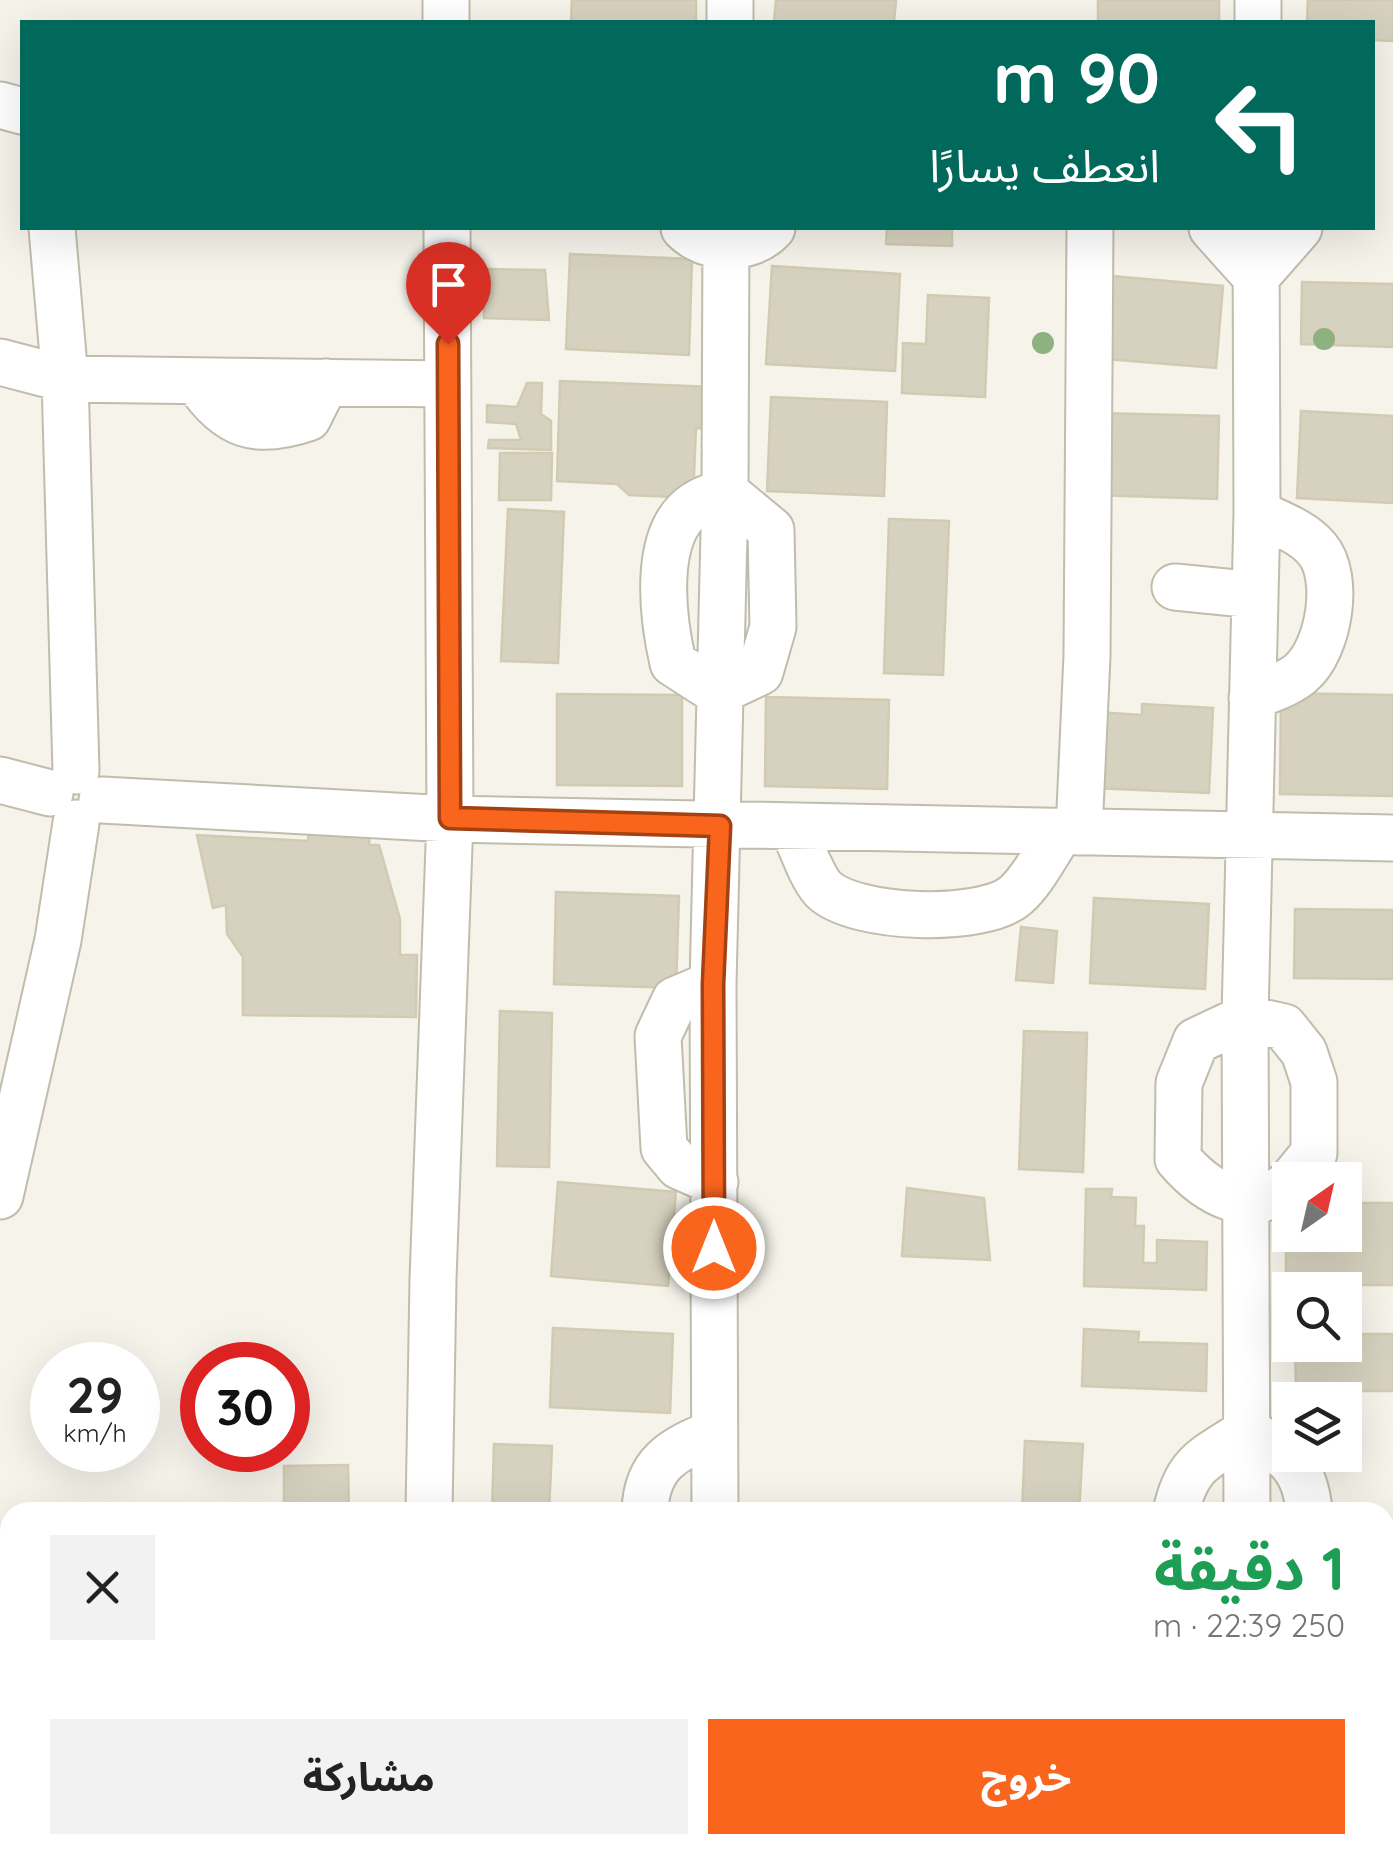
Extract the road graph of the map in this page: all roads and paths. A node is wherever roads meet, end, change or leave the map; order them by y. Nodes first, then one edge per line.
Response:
1 (52, 230) edge
2 (447, 230) edge
3 (692, 230) edge
4 (769, 230) edge
5 (1090, 230) edge
6 (1214, 230) edge
7 (1256, 230) edge
8 (1297, 230) edge
9 (725, 238) edge
10 (1256, 277) junction
11 (0, 362) edge
12 (65, 379) junction
13 (448, 384) junction
14 (1256, 513) junction
15 (1175, 587) dead end
16 (1255, 595) junction
17 (1252, 698) junction
18 (0, 780) edge
19 (76, 797) junction
20 (450, 818) junction
21 (720, 826) junction
22 (792, 826) junction
23 (1070, 832) junction
24 (1248, 835) junction
25 (1393, 838) edge
26 (1246, 1018) junction
27 (1307, 1162) edge
28 (1272, 1195) edge
29 (0, 1196) edge
30 (1247, 1204) junction
31 (1247, 1431) junction
32 (714, 1433) junction
33 (429, 1502) edge
34 (647, 1502) edge
35 (714, 1502) edge
36 (1178, 1502) edge
37 (1246, 1502) edge
38 (1309, 1502) edge

1 - 12 street
2 - 13 street
3 - 9 street
4 - 9 street
5 - 23 street
6 - 10 street
7 - 10 street
8 - 10 street
9 - 21 street
10 - 14 street
11 - 12 street
12 - 13 street
12 - 19 street
13 - 20 street
14 - 16 street
14 - 17 street
15 - 16 street
16 - 17 street
17 - 24 street
18 - 19 street
19 - 20 street
19 - 29 street
20 - 21 street
20 - 33 street
21 - 22 street
21 - 32 street
22 - 23 street
22 - 23 street
23 - 24 street
24 - 25 street
24 - 26 street
26 - 27 street
26 - 30 street
26 - 30 street
28 - 30 street
30 - 31 street
31 - 36 street
31 - 37 street
31 - 38 street
32 - 34 street
32 - 35 street

